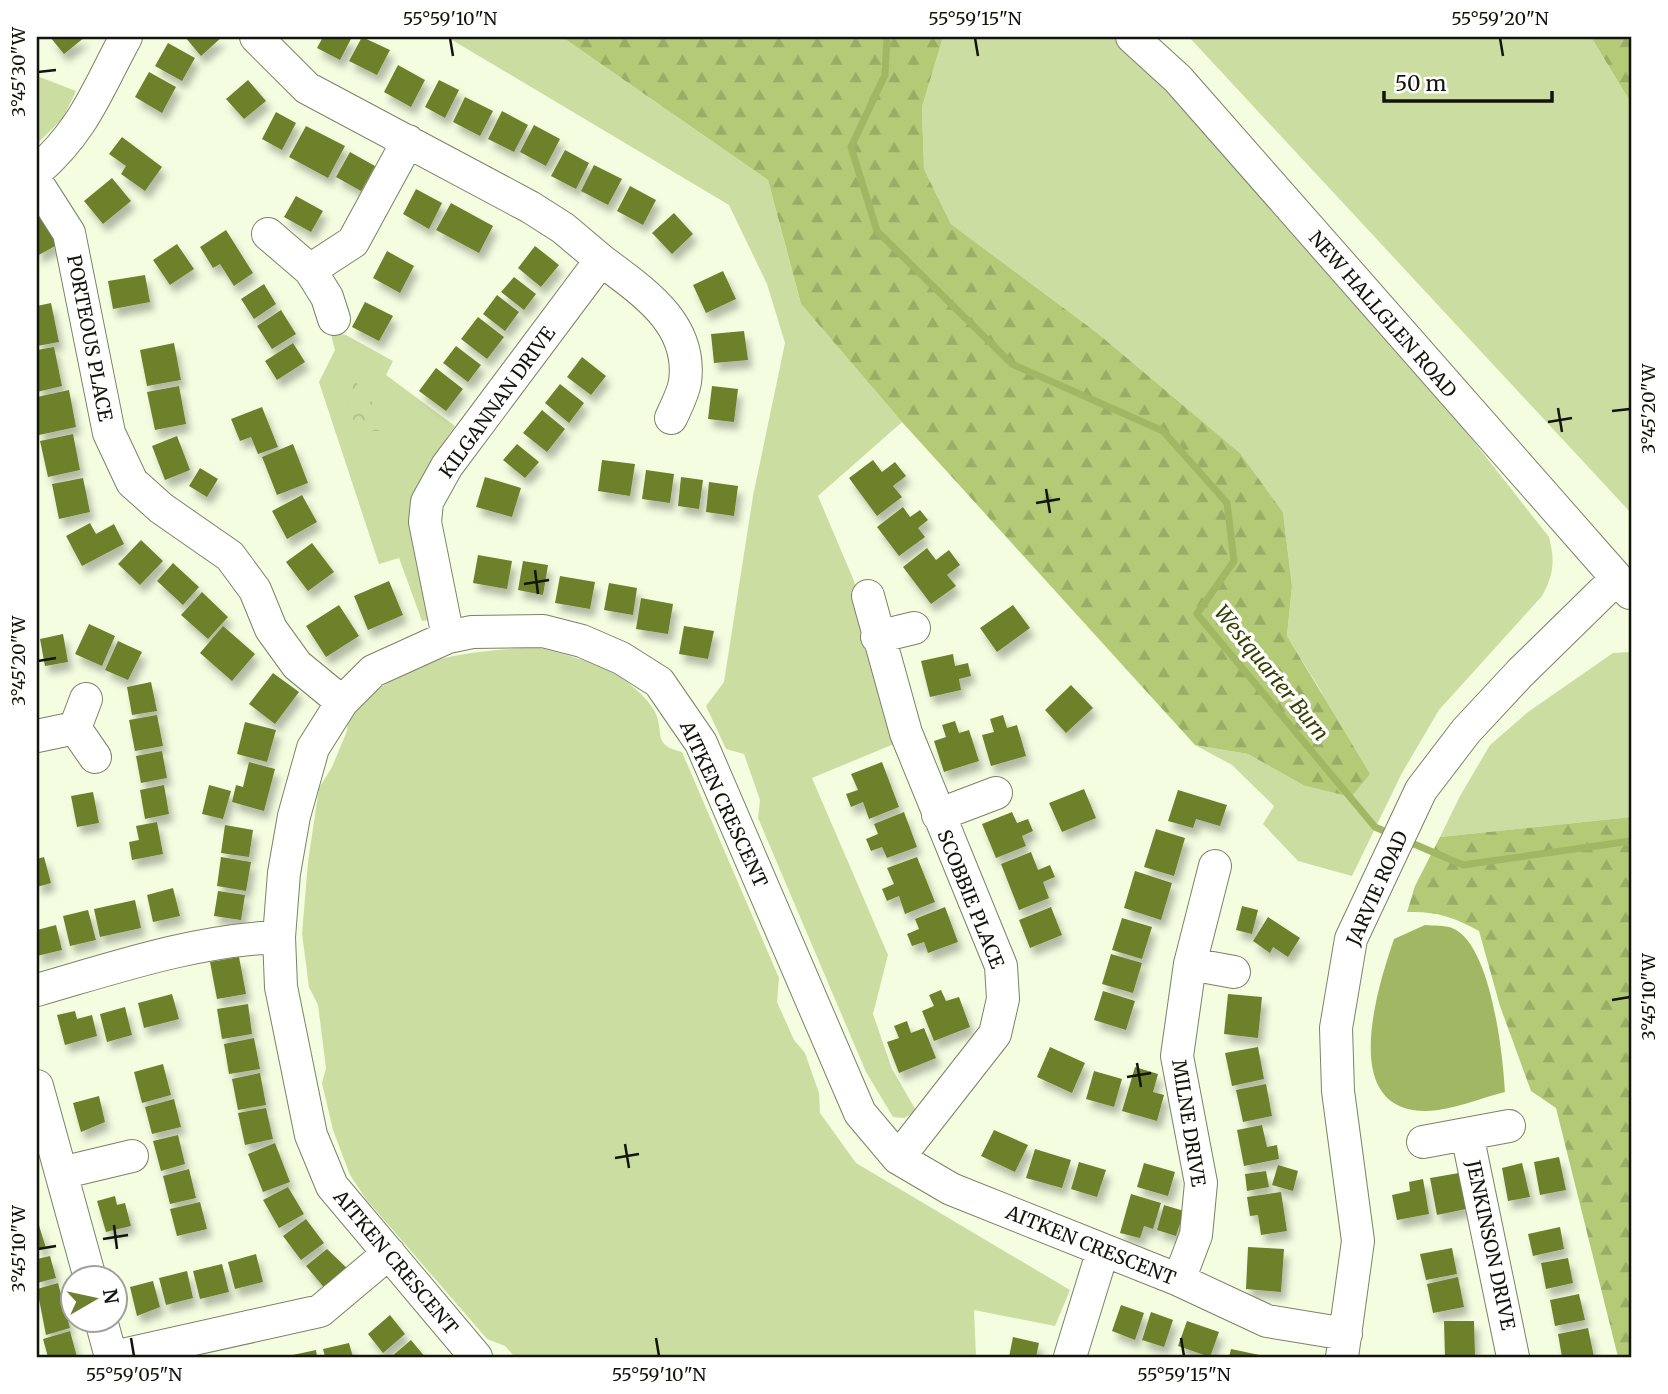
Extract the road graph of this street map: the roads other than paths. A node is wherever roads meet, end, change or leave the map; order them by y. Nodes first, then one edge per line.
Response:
1 (126, 37) edge
2 (256, 37) edge
3 (1132, 37) edge
4 (408, 141) junction
5 (37, 171) edge
6 (37, 183) edge
7 (268, 234) dead end
8 (601, 260) junction
9 (310, 271) junction
10 (334, 319) dead end
11 (671, 418) dead end
12 (1624, 587) edge
13 (869, 596) dead end
14 (914, 628) dead end
15 (448, 637) junction
16 (877, 638) junction
17 (86, 699) dead end
18 (342, 702) junction
19 (75, 728) junction
20 (37, 736) edge
21 (95, 757) dead end
22 (996, 793) dead end
23 (938, 815) junction
24 (1215, 866) dead end
25 (279, 937) junction
26 (1191, 964) junction
27 (1234, 972) dead end
28 (37, 990) edge
29 (37, 1086) edge
30 (1509, 1126) dead end
31 (1467, 1134) junction
32 (1423, 1142) dead end
33 (132, 1156) dead end
34 (898, 1158) junction
35 (61, 1174) junction
36 (1104, 1250) junction
37 (389, 1253) junction
38 (86, 1264) edge
39 (1179, 1280) junction
40 (105, 1334) edge
41 (1344, 1346) edge
42 (112, 1357) edge
43 (476, 1357) edge
44 (1070, 1357) edge
45 (1513, 1357) edge

1 - 5 street
2 - 4 street
3 - 12 street, NEW HALLGLEN ROAD
4 - 8 street
4 - 9 street
6 - 18 street, PORTEOUS PLACE
7 - 9 street
8 - 11 street
8 - 15 street, KILGANNAN DRIVE
9 - 10 street
12 - 41 street, JARVIE ROAD
13 - 16 street, SCOBBIE PLACE
14 - 16 street
15 - 18 street, AITKEN CRESCENT
15 - 34 street, AITKEN CRESCENT
16 - 23 street, SCOBBIE PLACE
17 - 19 street
18 - 25 street, AITKEN CRESCENT
19 - 20 street
19 - 21 street
22 - 23 street, SCOBBIE PLACE
23 - 34 street, SCOBBIE PLACE
24 - 26 street, MILNE DRIVE
25 - 28 street
25 - 37 street, AITKEN CRESCENT
26 - 27 street
26 - 39 street, MILNE DRIVE
29 - 35 street
30 - 31 street, JENKINSON DRIVE
31 - 32 street, JENKINSON DRIVE
31 - 45 street, JENKINSON DRIVE
33 - 35 street
34 - 36 street, AITKEN CRESCENT
35 - 38 street
36 - 39 street, AITKEN CRESCENT
36 - 44 street
37 - 42 street
37 - 43 street, AITKEN CRESCENT
39 - 41 street, AITKEN CRESCENT
40 - 42 street

